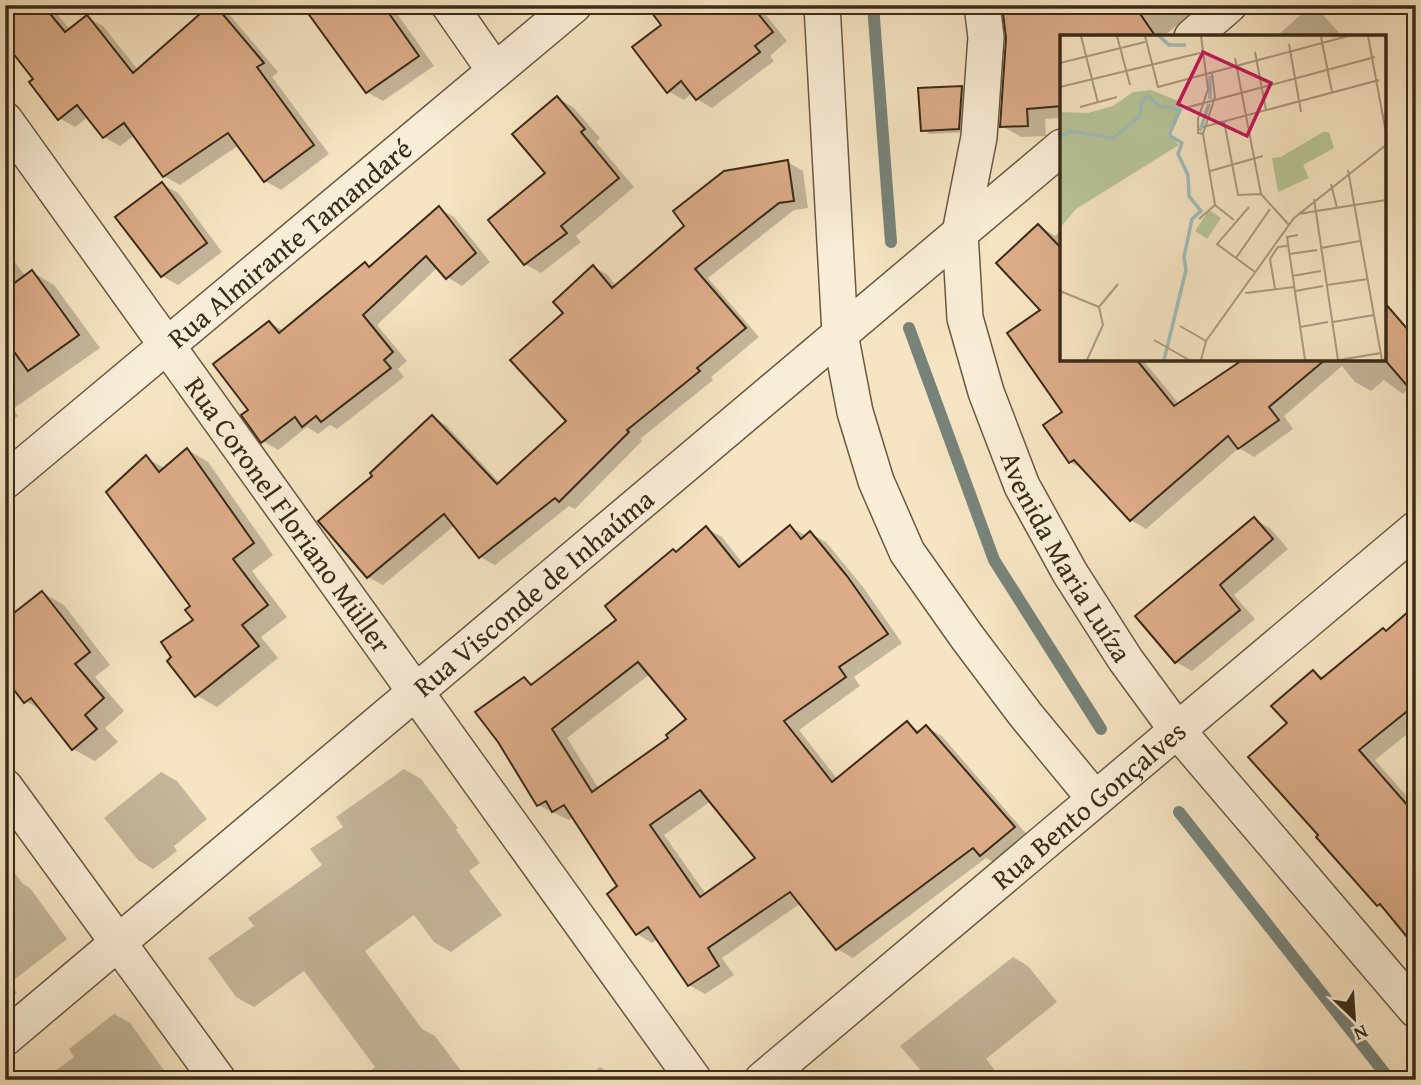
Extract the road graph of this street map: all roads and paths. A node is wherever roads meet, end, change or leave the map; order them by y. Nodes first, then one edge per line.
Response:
1 (449, 5) edge
2 (574, 5) edge
3 (822, 5) edge
4 (982, 5) edge
5 (1230, 5) edge
6 (1194, 35) edge
7 (495, 71) junction
8 (5, 120) edge
9 (1060, 148) edge
10 (960, 233) junction
11 (840, 334) junction
12 (167, 346) junction
13 (5, 481) edge
14 (1416, 529) edge
15 (415, 692) junction
16 (1177, 730) junction
17 (5, 787) edge
18 (1096, 799) junction
19 (118, 943) junction
20 (1416, 1010) edge
21 (5, 1038) edge
22 (218, 1080) edge
23 (694, 1080) edge
24 (762, 1080) edge

1 - 7 street
2 - 7 street, Rua Almirante Tamandaré
3 - 11 street
4 - 10 street, Avenida Maria Luíza
5 - 6 street
7 - 12 street, Rua Almirante Tamandaré
8 - 12 street, Rua Coronel Floriano Müller
9 - 10 street, Rua Visconde de Inhaúma
10 - 11 street, Rua Visconde de Inhaúma
10 - 16 street, Avenida Maria Luíza
11 - 15 street, Rua Visconde de Inhaúma
11 - 18 street
12 - 13 street, Rua Almirante Tamandaré
12 - 15 street, Rua Coronel Floriano Müller
14 - 16 street, Rua Bento Gonçalves
15 - 19 street, Rua Visconde de Inhaúma
15 - 23 street, Rua Coronel Floriano Müller
16 - 18 street, Rua Bento Gonçalves
16 - 20 street, Avenida Maria Luíza
17 - 19 street
18 - 24 street, Rua Bento Gonçalves
19 - 21 street, Rua Visconde de Inhaúma
19 - 22 street

